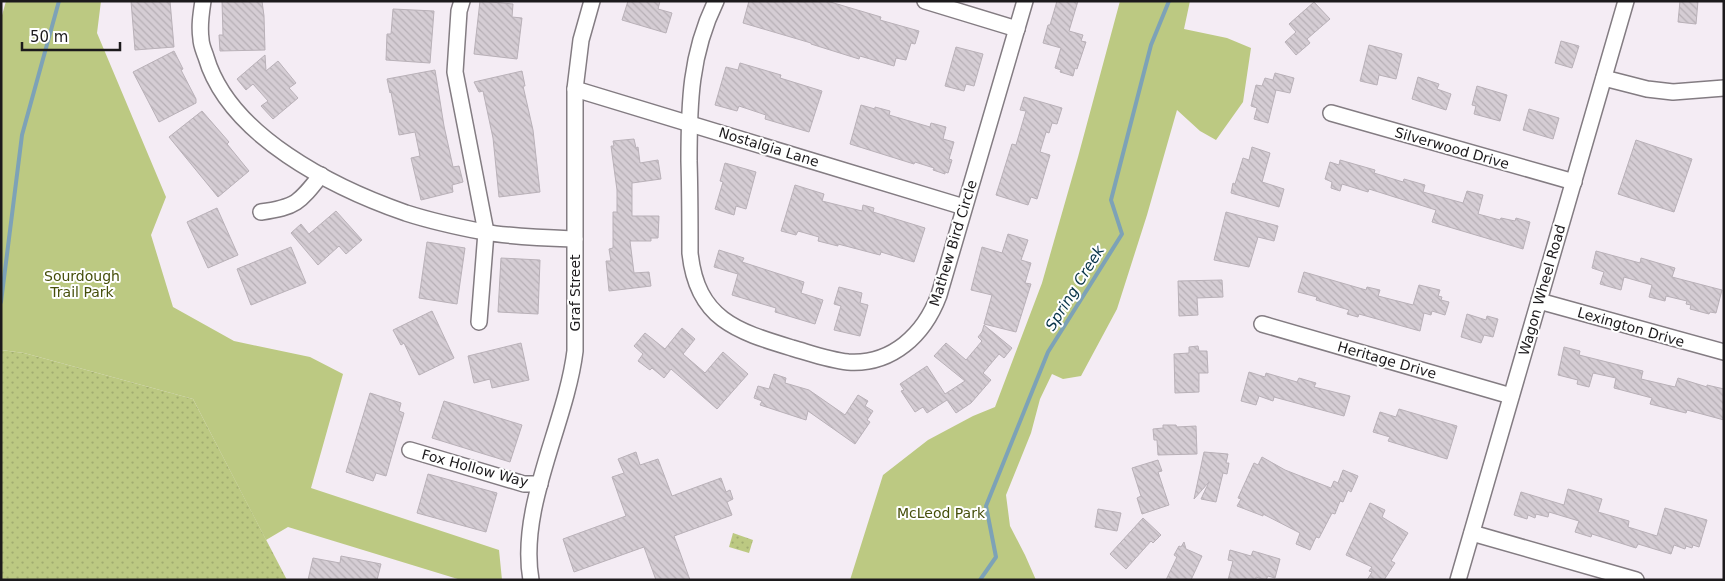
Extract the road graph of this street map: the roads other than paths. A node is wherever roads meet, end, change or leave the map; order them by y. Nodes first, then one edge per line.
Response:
1 (203, 1) edge
2 (462, 1) edge
3 (592, 1) edge
4 (716, 1) edge
5 (925, 1) edge
6 (1025, 1) edge
7 (1626, 1) edge
8 (1017, 29) junction
9 (1604, 78) junction
10 (1724, 88) edge
11 (574, 89) junction
12 (1331, 113) dead end
13 (689, 123) junction
14 (321, 175) junction
15 (1574, 182) junction
16 (964, 207) junction
17 (261, 212) dead end
18 (486, 232) junction
19 (575, 239) junction
20 (1539, 301) junction
21 (479, 322) dead end
22 (1262, 324) dead end
23 (1724, 352) edge
24 (1511, 396) junction
25 (410, 450) dead end
26 (540, 484) junction
27 (1472, 533) junction
28 (532, 580) edge
29 (1458, 580) edge
30 (1636, 580) edge

1 - 14 street
2 - 18 street
3 - 11 street, Graf Street
4 - 13 street, Mathew Bird Circle
5 - 8 street
6 - 8 street, Mathew Bird Circle
7 - 9 street, Wagon Wheel Road
8 - 16 street, Mathew Bird Circle
9 - 10 street
9 - 15 street, Wagon Wheel Road
11 - 13 street, Nostalgia Lane
11 - 19 street, Graf Street
12 - 15 street, Silverwood Drive
13 - 16 street, Nostalgia Lane
13 - 16 street, Mathew Bird Circle
14 - 17 street
14 - 18 street
15 - 20 street, Wagon Wheel Road
18 - 19 street
18 - 21 street
19 - 26 street, Graf Street
20 - 23 street, Lexington Drive
20 - 24 street, Wagon Wheel Road
22 - 24 street, Heritage Drive
24 - 27 street, Wagon Wheel Road
25 - 26 street, Fox Hollow Way
26 - 28 street, Graf Street
27 - 29 street, Wagon Wheel Road
27 - 30 street

